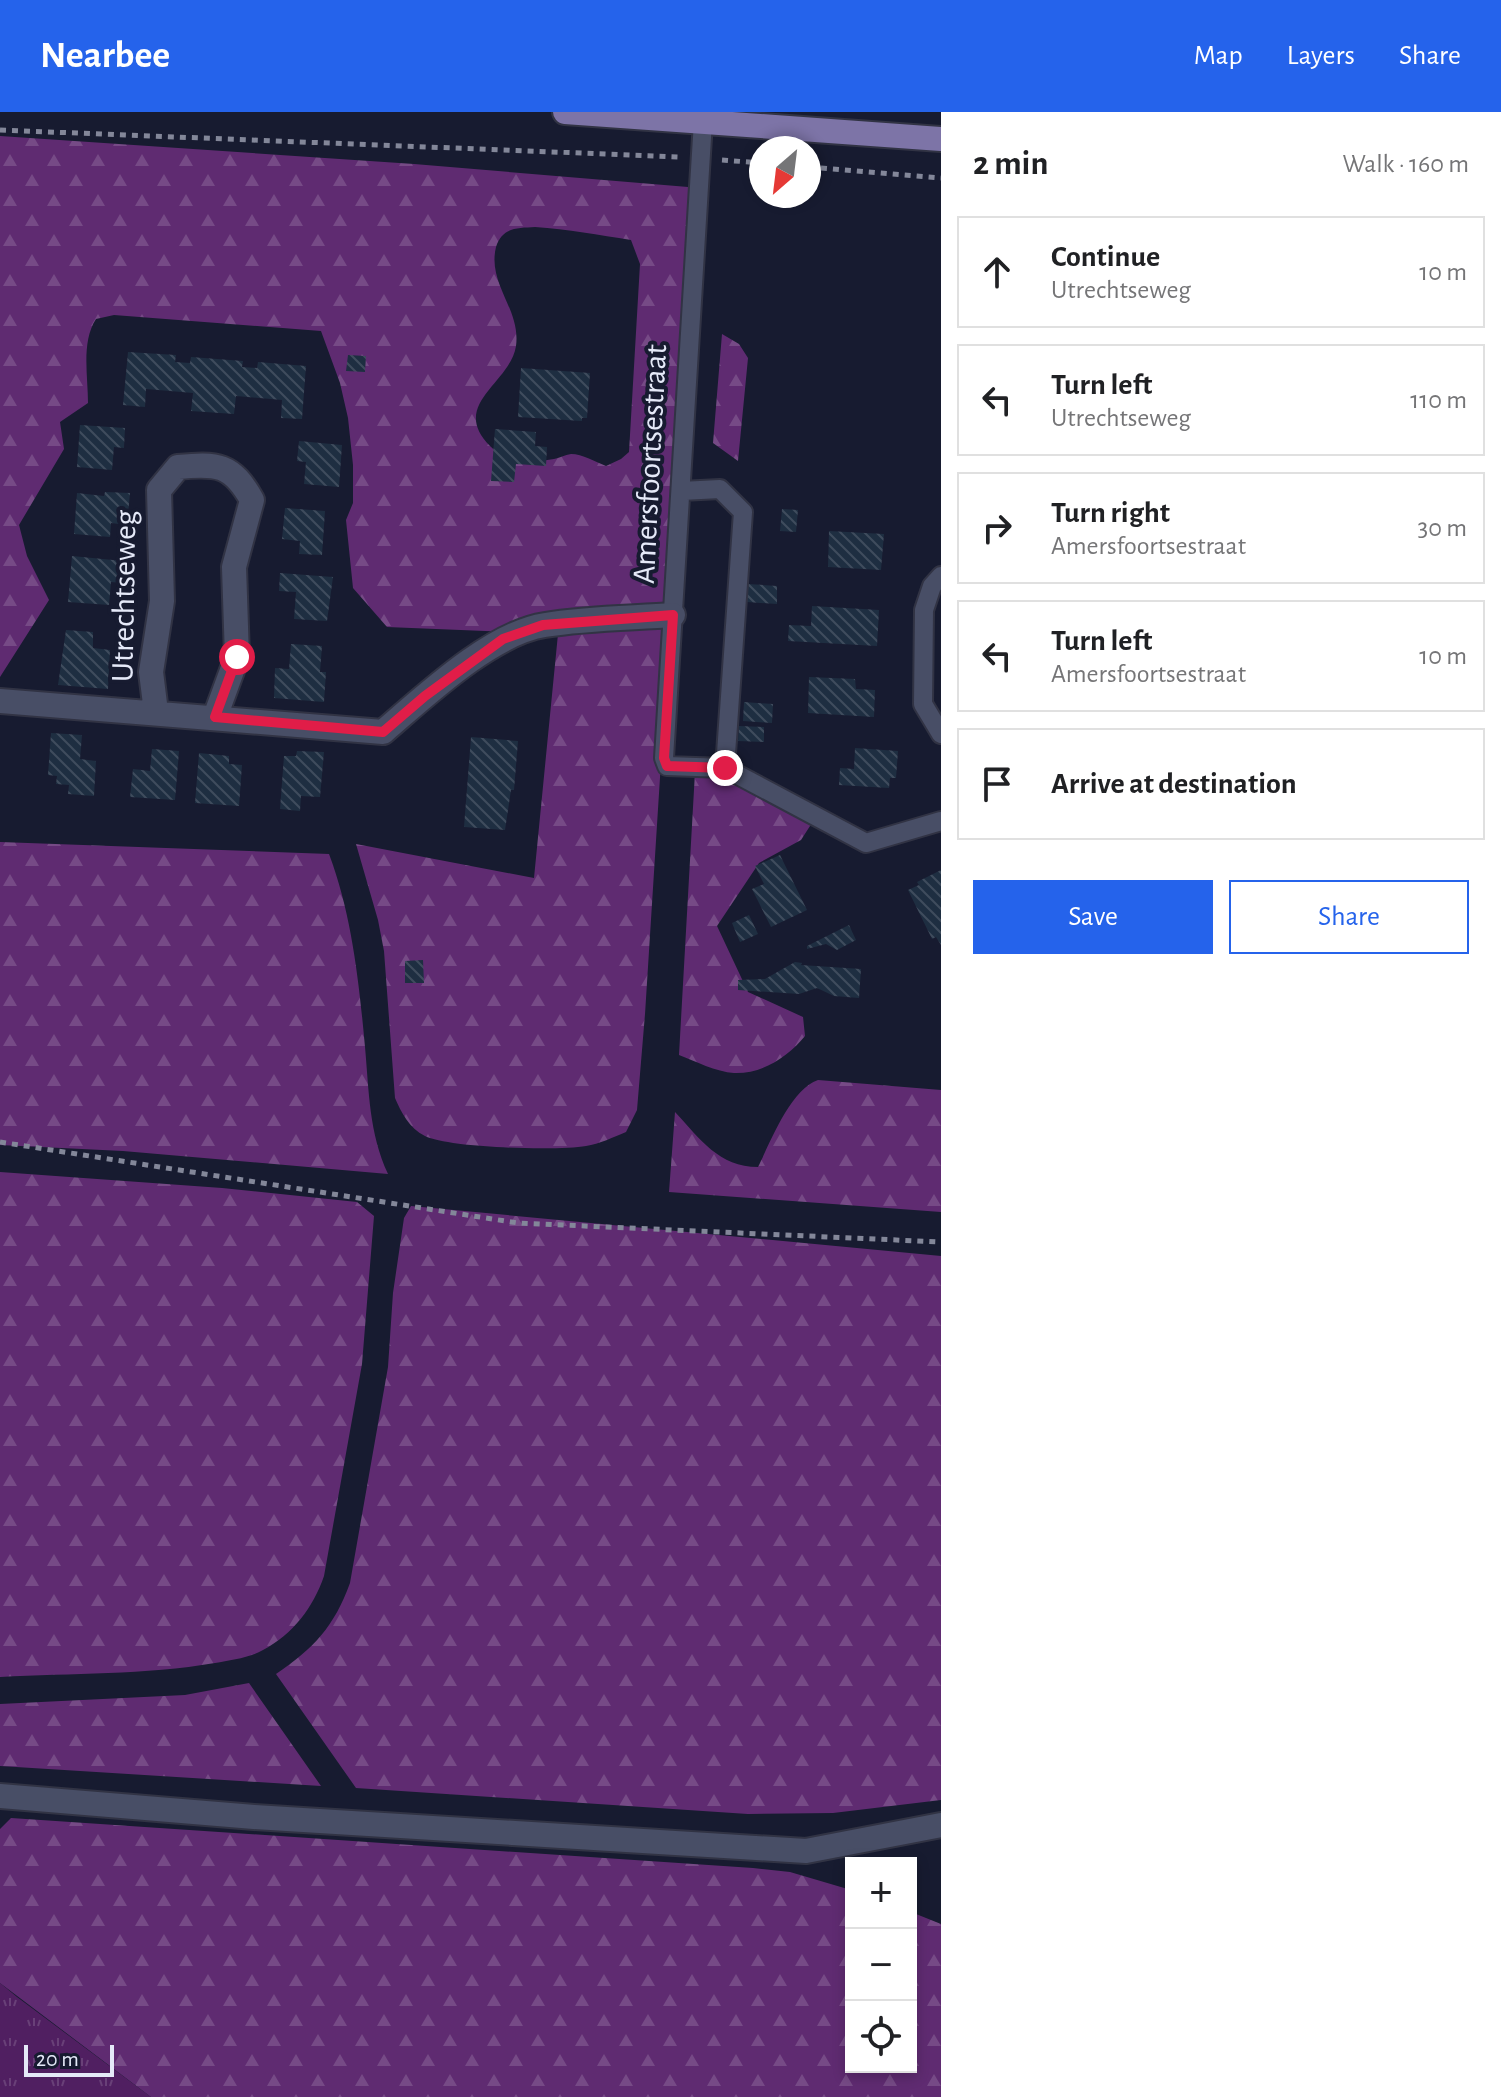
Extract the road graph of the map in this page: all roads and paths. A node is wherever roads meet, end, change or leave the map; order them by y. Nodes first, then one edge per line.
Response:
1 (565, 112) edge
2 (703, 121) junction
3 (0, 130) edge
4 (941, 139) edge
5 (700, 158) junction
6 (749, 162) edge
7 (821, 168) edge
8 (941, 178) edge
9 (681, 491) junction
10 (941, 576) edge
11 (673, 615) junction
12 (0, 701) edge
13 (156, 712) junction
14 (215, 717) junction
15 (941, 734) edge
16 (725, 768) junction
17 (941, 821) edge
18 (0, 1142) edge
19 (941, 1242) edge
20 (0, 1796) edge
21 (941, 1825) edge

1 - 2 main road
2 - 4 main road
2 - 5 lane, Amersfoortsestraat
3 - 5 path
5 - 6 path
5 - 9 lane, Amersfoortsestraat
7 - 8 path
9 - 11 lane, Amersfoortsestraat
9 - 16 lane
10 - 15 lane
11 - 14 street, Utrechtseweg
11 - 16 lane, Amersfoortsestraat
12 - 13 street, Utrechtseweg
13 - 14 street, Utrechtseweg
13 - 14 street, Utrechtseweg
16 - 17 lane, Amersfoortsestraat
18 - 19 path
20 - 21 street

